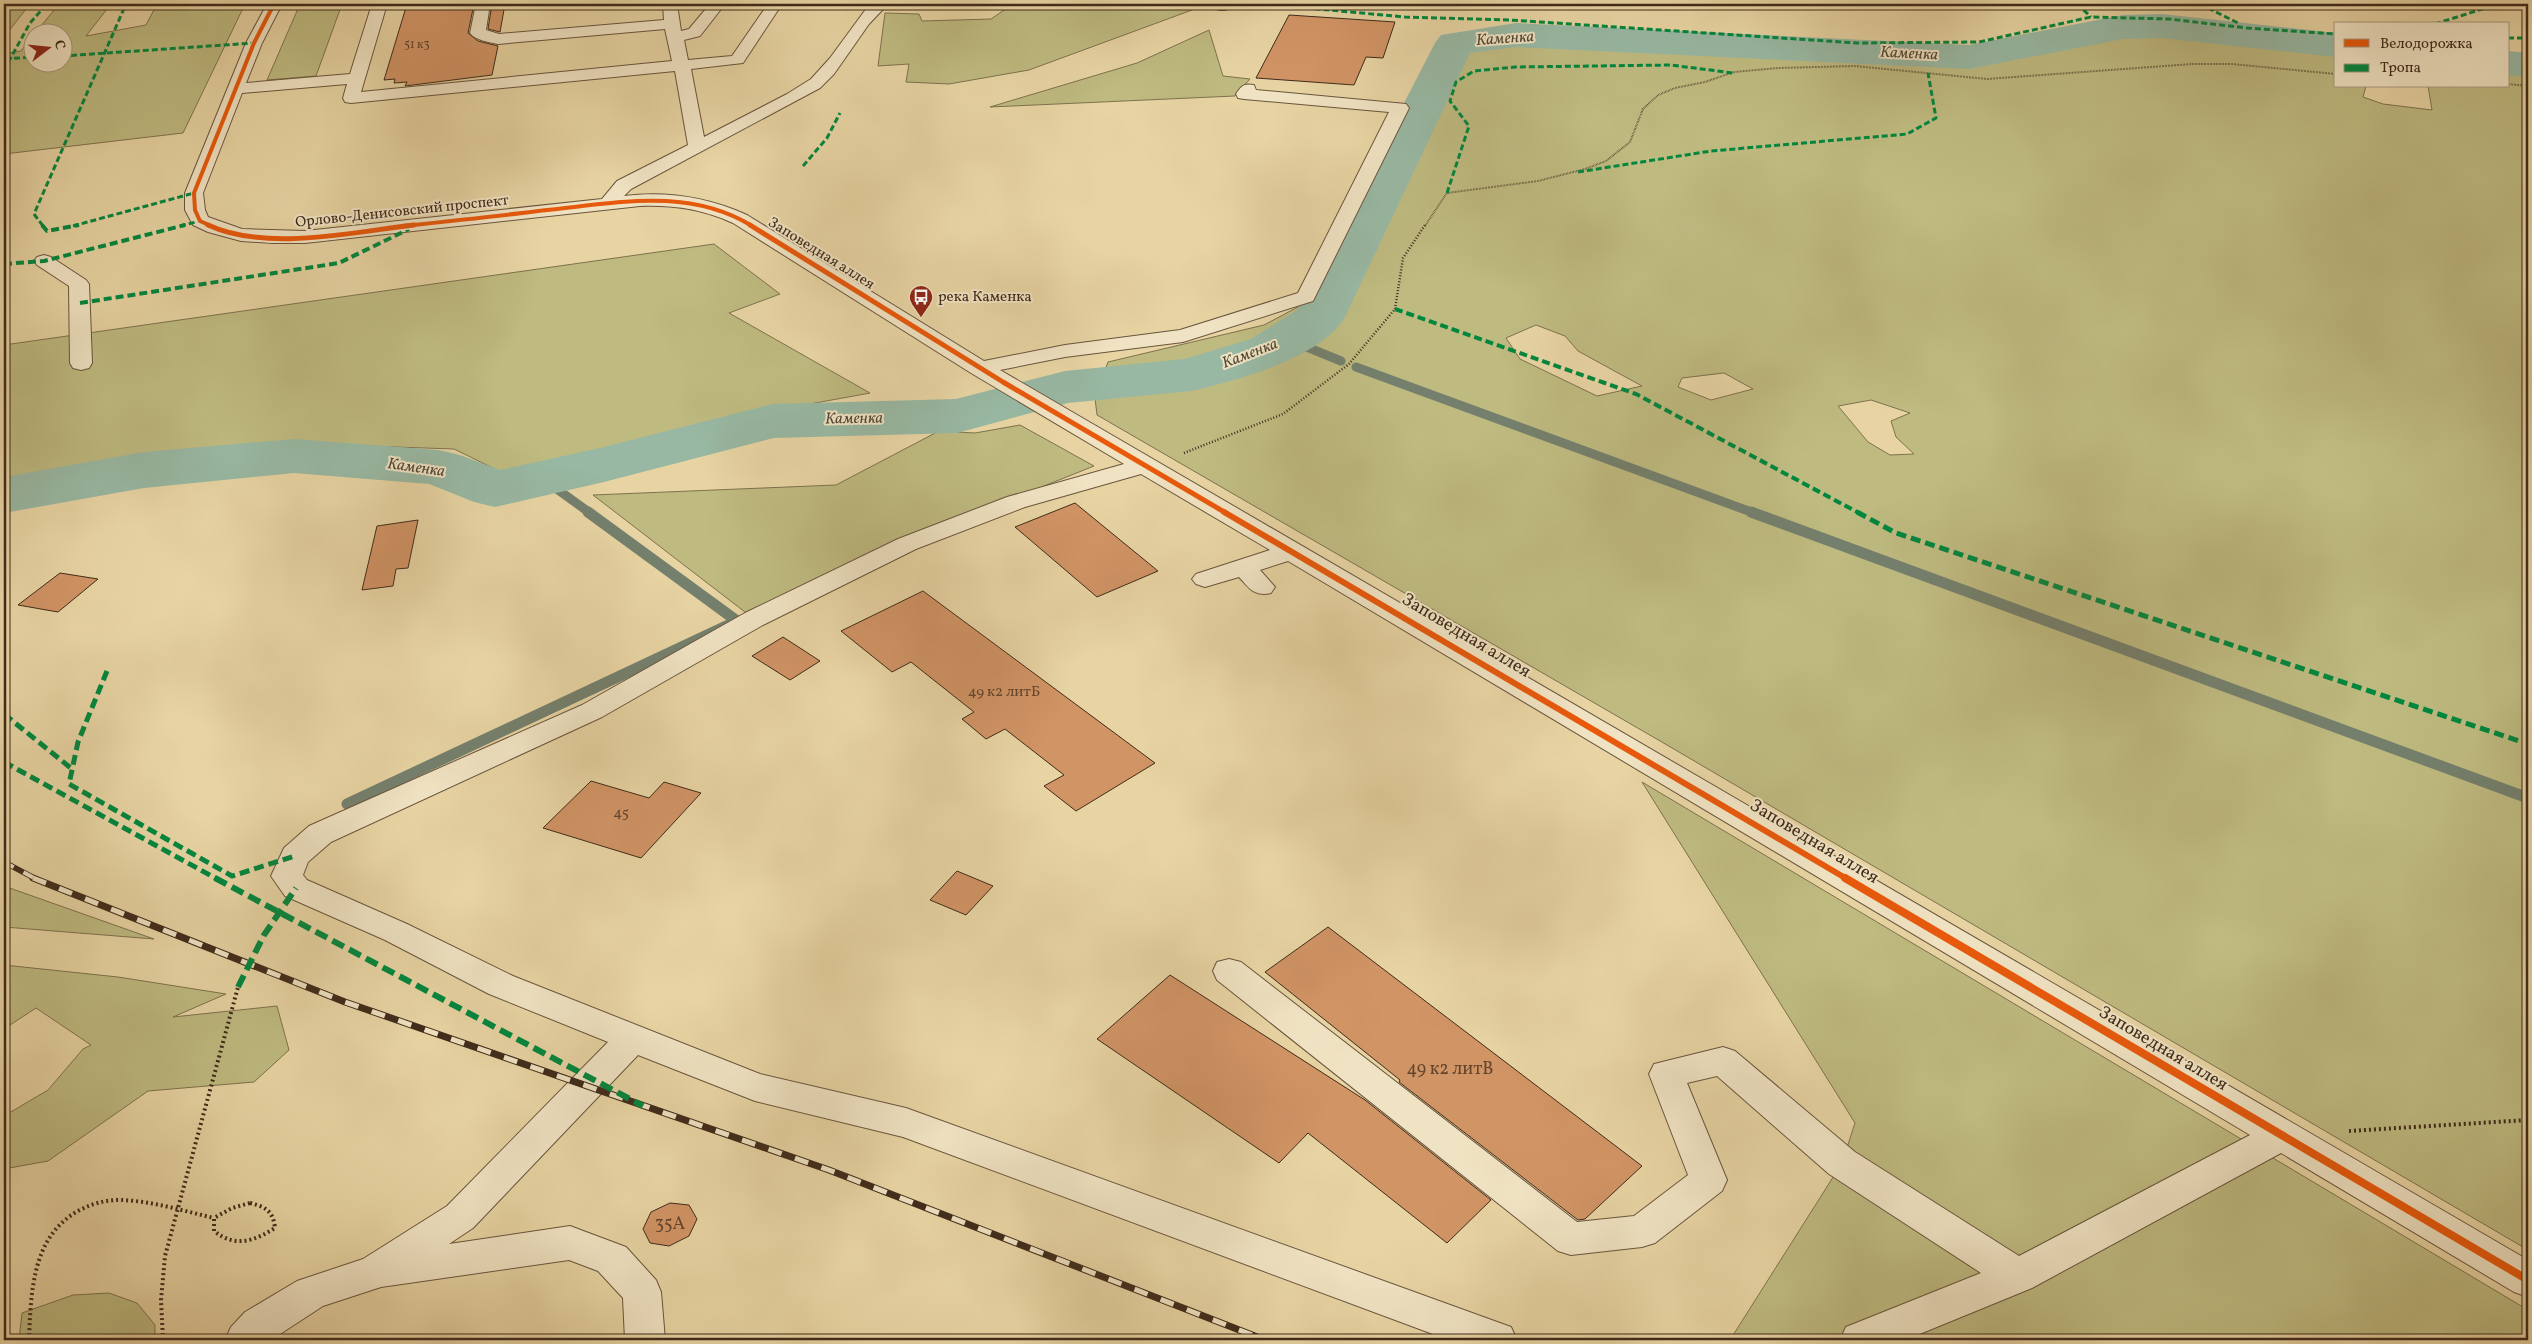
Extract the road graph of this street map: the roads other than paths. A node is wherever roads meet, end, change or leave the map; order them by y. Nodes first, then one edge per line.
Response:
1 (274, 4) edge
2 (380, 4) edge
3 (483, 4) edge
4 (670, 4) edge
5 (718, 4) edge
6 (775, 4) edge
7 (882, 4) edge
8 (1218, 4) edge
9 (1231, 4) edge
10 (618, 29) junction
11 (673, 31) junction
12 (536, 37) junction
13 (682, 65) junction
14 (618, 72) junction
15 (357, 78) junction
16 (531, 80) junction
17 (236, 89) junction
18 (1248, 89) dead end
19 (697, 146) junction
20 (609, 202) junction
21 (44, 261) dead end
22 (81, 363) dead end
23 (979, 368) junction
24 (1145, 466) junction
25 (1293, 551) junction
26 (1244, 567) junction
27 (1205, 579) dead end
28 (1262, 588) dead end
29 (1229, 970) dead end
30 (634, 1037) junction
31 (2281, 1136) junction
32 (375, 1272) junction
33 (2018, 1276) junction
34 (2528, 1280) edge
35 (245, 1340) edge
36 (645, 1340) edge
37 (1497, 1340) edge
38 (1860, 1340) edge

1 - 17 street
2 - 15 street
3 - 12 street
4 - 11 street
5 - 11 street
6 - 13 street
7 - 19 street
8 - 9 street
10 - 11 street
10 - 12 street
10 - 14 street
11 - 13 street
12 - 16 street
13 - 14 street
13 - 19 street
14 - 16 street
15 - 16 street
15 - 17 street
17 - 20 street, Орлово-Денисовский проспект
18 - 23 street
19 - 20 street
20 - 23 street, Заповедная аллея
21 - 22 street
23 - 24 street, Заповедная аллея
24 - 25 street, Заповедная аллея
24 - 30 street
25 - 26 street
25 - 31 street, Заповедная аллея
26 - 27 street
26 - 28 street
29 - 33 street
30 - 32 street
30 - 37 street
31 - 33 street
31 - 34 street, Заповедная аллея
32 - 35 street
32 - 36 street
33 - 38 street

